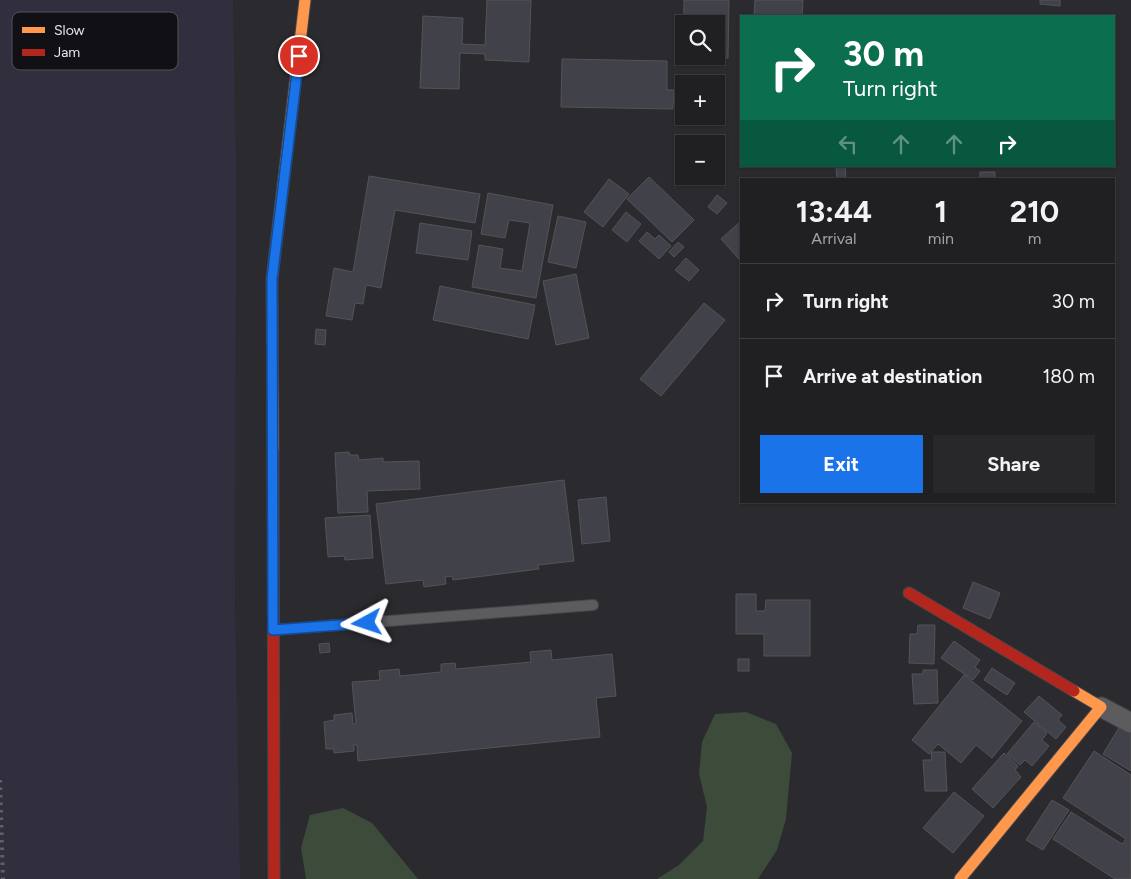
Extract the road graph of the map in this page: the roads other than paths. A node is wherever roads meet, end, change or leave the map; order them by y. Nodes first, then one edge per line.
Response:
1 (306, 0) edge
2 (910, 594) dead end
3 (593, 606) dead end
4 (273, 630) junction
5 (1101, 707) junction
6 (1131, 724) edge
7 (274, 879) edge
8 (960, 879) edge

1 - 4 street
2 - 5 street
3 - 4 lane
4 - 7 street
5 - 6 street
5 - 8 street

